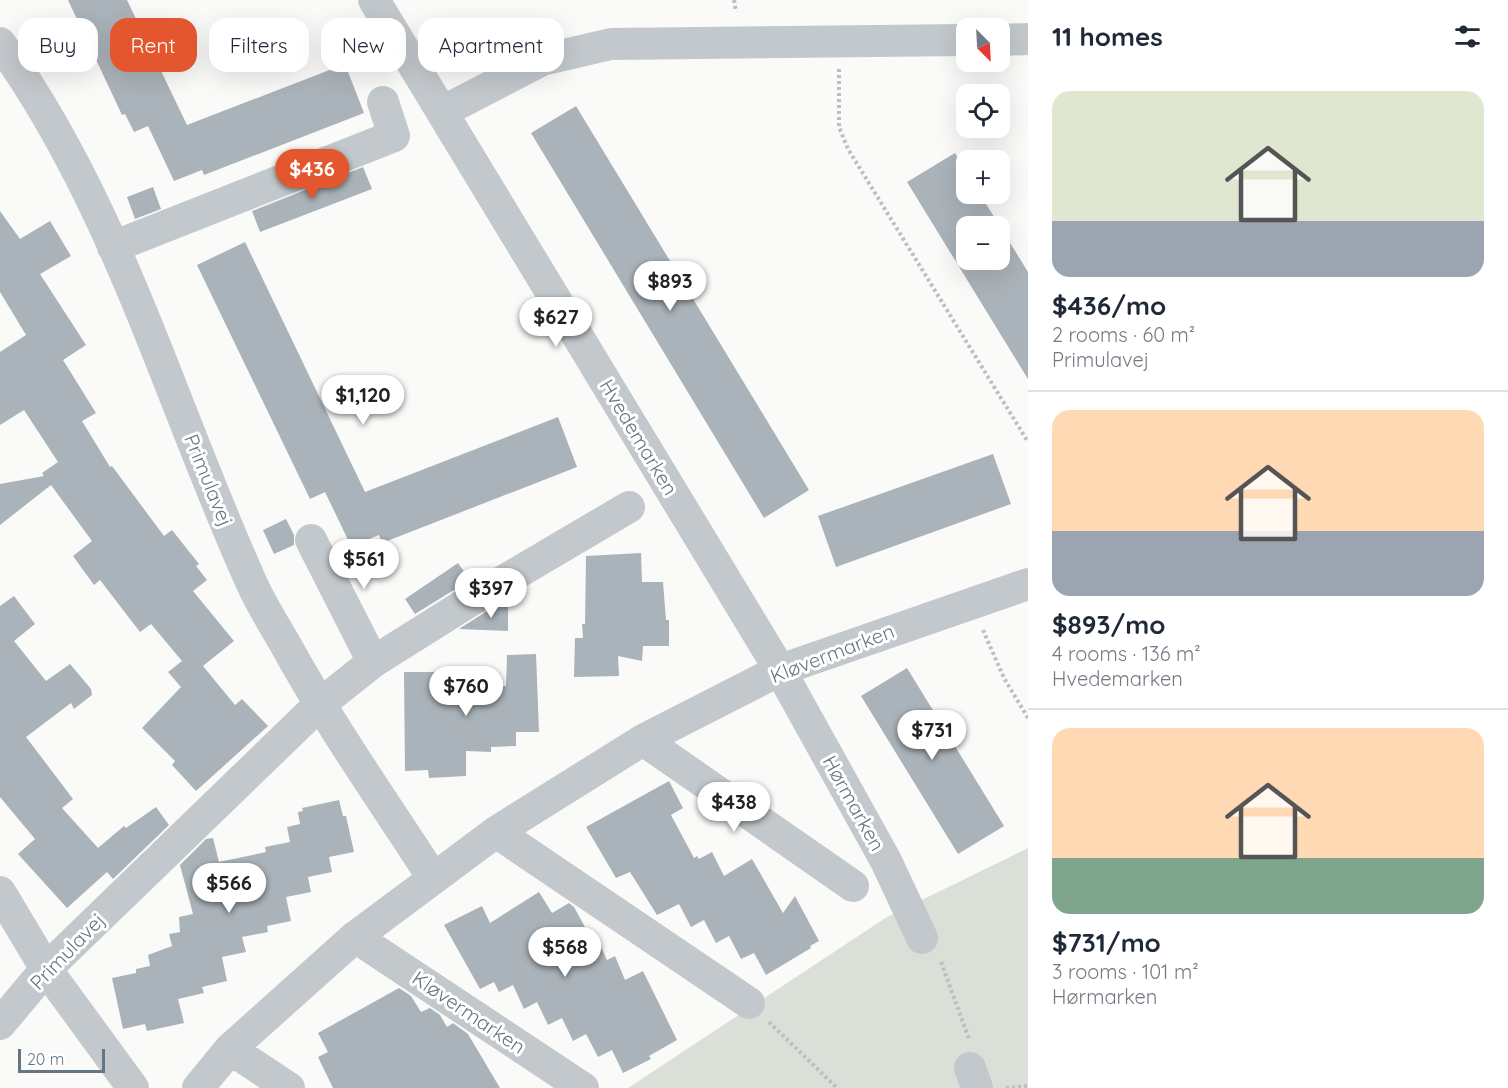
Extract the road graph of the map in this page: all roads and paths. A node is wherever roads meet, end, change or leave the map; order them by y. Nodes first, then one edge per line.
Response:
1 (374, 0) edge
2 (1028, 39) edge
3 (956, 40) edge
4 (1010, 40) edge
5 (838, 42) junction
6 (0, 43) edge
7 (383, 102) dead end
8 (441, 112) junction
9 (113, 247) junction
10 (1028, 442) edge
11 (629, 507) dead end
12 (311, 540) dead end
13 (1028, 584) edge
14 (970, 602) junction
15 (373, 662) junction
16 (780, 670) junction
17 (319, 705) junction
18 (1028, 718) edge
19 (643, 740) junction
20 (496, 832) junction
21 (434, 878) junction
22 (853, 886) dead end
23 (0, 892) edge
24 (355, 937) junction
25 (922, 938) joint
26 (46, 969) junction
27 (749, 1003) joint
28 (0, 1024) edge
29 (230, 1049) junction
30 (973, 1078) edge
31 (1028, 1086) edge
32 (133, 1088) edge
33 (198, 1088) edge
34 (289, 1088) edge
35 (583, 1088) edge
36 (837, 1088) edge
37 (1006, 1088) edge

1 - 8 street, Hvedemarken
2 - 4 street
3 - 5 street
5 - 8 street
5 - 10 path
6 - 9 street, Primulavej
7 - 9 street
8 - 16 street, Hvedemarken
9 - 17 street, Primulavej
11 - 15 street, Primulavej
12 - 15 street
13 - 14 street, Kløvermarken
14 - 16 street, Kløvermarken
14 - 18 path
15 - 17 street, Primulavej
16 - 19 street, Kløvermarken
16 - 25 street, Hørmarken
17 - 21 street, Primulavej
17 - 26 street, Primulavej
19 - 20 street, Kløvermarken
19 - 22 street
20 - 21 street, Kløvermarken
20 - 27 street
21 - 24 street, Kløvermarken
23 - 26 street
24 - 29 street, Kløvermarken
24 - 35 street, Kløvermarken
25 - 30 path
26 - 28 street, Primulavej
26 - 32 street
27 - 36 path
29 - 33 street, Kløvermarken
29 - 34 street
31 - 37 path

